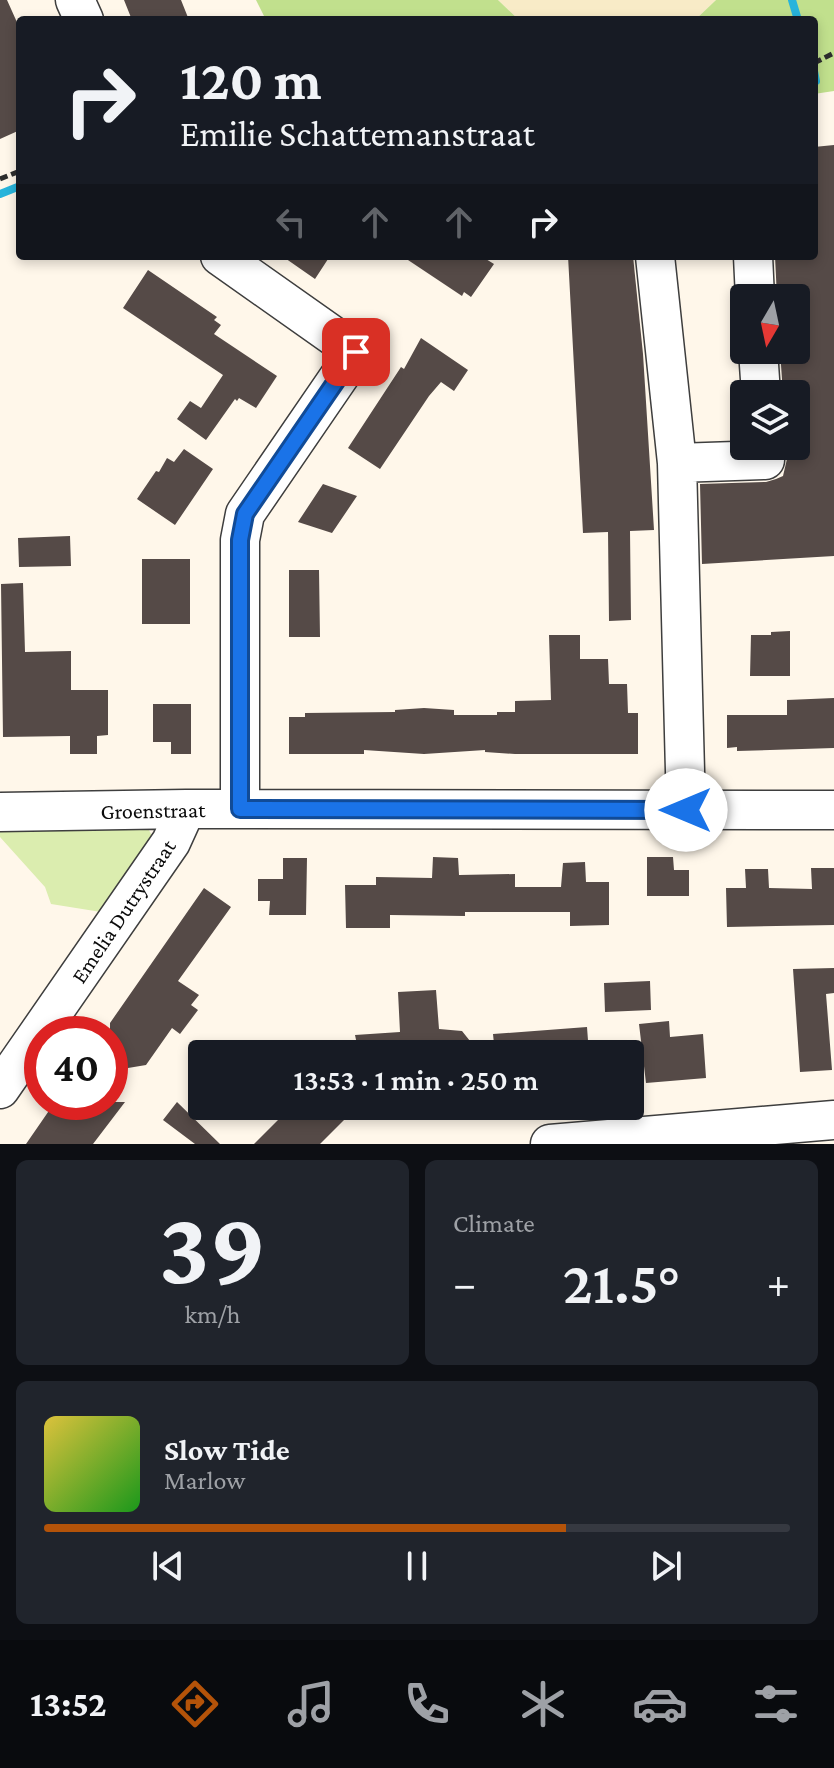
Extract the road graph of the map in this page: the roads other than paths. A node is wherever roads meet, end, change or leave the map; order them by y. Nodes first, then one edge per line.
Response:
1 (226, 260) edge
2 (655, 260) edge
3 (753, 260) edge
4 (754, 284) edge
5 (765, 460) edge
6 (677, 463) junction
7 (186, 809) junction
8 (240, 809) junction
9 (686, 810) junction
10 (834, 810) edge
11 (0, 812) edge
12 (0, 1089) edge
13 (834, 1120) edge
14 (676, 1138) edge
15 (550, 1144) edge

1 - 8 street
2 - 6 street
3 - 4 street
5 - 6 street
6 - 9 street
7 - 8 street, Groenstraat
7 - 11 street, Groenstraat
7 - 12 street, Emelia Dutrystraat
8 - 9 street, Groenstraat
9 - 10 street, Groenstraat
13 - 14 street
14 - 15 street

